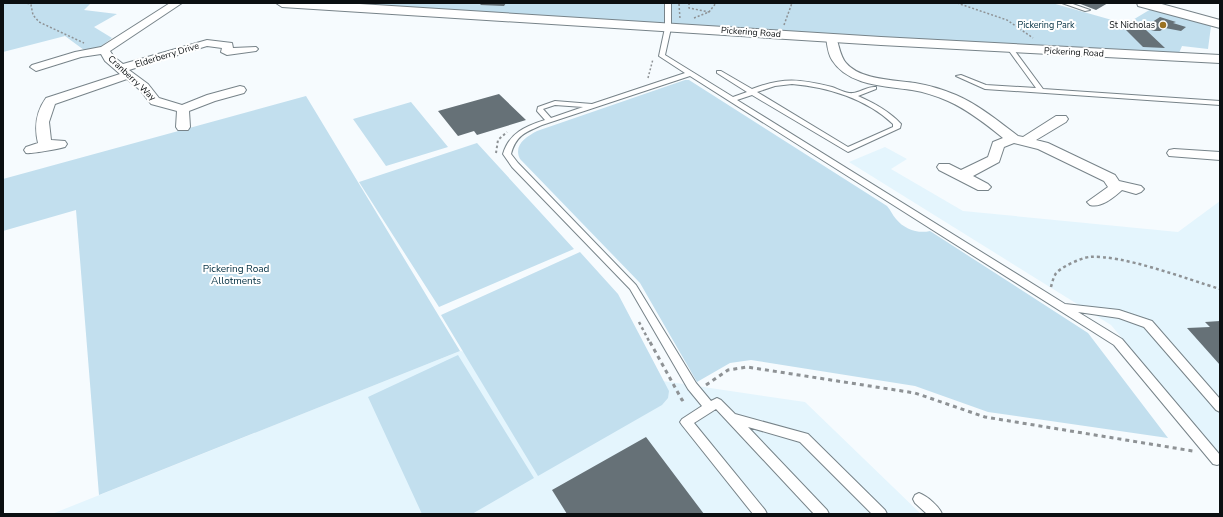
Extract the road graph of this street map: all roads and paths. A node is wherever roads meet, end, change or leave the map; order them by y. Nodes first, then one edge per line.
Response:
1 (27, 3) edge
2 (177, 3) edge
3 (282, 3) edge
4 (668, 3) edge
5 (679, 3) edge
6 (689, 3) edge
7 (716, 3) edge
8 (792, 3) edge
9 (957, 3) edge
10 (1065, 3) edge
11 (1143, 3) edge
12 (1169, 3) edge
13 (1087, 10) dead end
14 (709, 12) junction
15 (1220, 18) edge
16 (687, 21) dead end
17 (1220, 24) edge
18 (674, 26) junction
19 (783, 29) dead end
20 (831, 37) junction
21 (1033, 38) dead end
22 (107, 47) junction
23 (1010, 48) junction
24 (252, 49) dead end
25 (662, 56) junction
26 (1220, 59) edge
27 (36, 66) dead end
28 (125, 72) junction
29 (719, 72) dead end
30 (690, 74) junction
31 (959, 76) dead end
32 (648, 82) dead end
33 (245, 88) dead end
34 (874, 88) dead end
35 (1041, 91) junction
36 (753, 92) junction
37 (852, 96) junction
38 (732, 100) junction
39 (1220, 103) edge
40 (594, 106) junction
41 (183, 109) junction
42 (550, 121) junction
43 (1074, 121) dead end
44 (183, 127) dead end
45 (511, 130) dead end
46 (1013, 139) junction
47 (1029, 143) junction
48 (60, 144) dead end
49 (45, 145) junction
50 (31, 150) dead end
51 (1174, 153) dead end
52 (1220, 156) edge
53 (499, 158) dead end
54 (944, 167) dead end
55 (962, 175) junction
56 (1114, 184) junction
57 (983, 187) dead end
58 (1136, 189) dead end
59 (1095, 202) dead end
60 (1220, 289) edge
61 (1052, 300) junction
62 (1063, 307) junction
63 (637, 318) dead end
64 (695, 392) junction
65 (709, 407) junction
66 (1220, 408) edge
67 (734, 419) junction
68 (1215, 457) joint
69 (919, 499) dead end
70 (761, 514) edge
71 (823, 514) edge
72 (880, 514) edge
73 (936, 514) edge

1 - 22 path
2 - 22 street, Cranberry Way
3 - 18 street, Pickering Road
4 - 18 lane
5 - 18 path
6 - 14 path
7 - 14 path
8 - 19 path
9 - 21 path
10 - 13 lane
11 - 17 street
12 - 15 street
14 - 16 path
18 - 20 street, Pickering Road
18 - 25 lane
20 - 23 street, Pickering Road
20 - 46 street
22 - 27 street
22 - 28 street, Cranberry Way
23 - 26 street, Pickering Road
23 - 35 lane
24 - 28 street, Elderberry Drive
25 - 30 lane
25 - 32 path
28 - 41 street, Cranberry Way
28 - 49 street
29 - 36 lane
30 - 38 lane
30 - 40 lane
31 - 35 lane
33 - 41 street
34 - 37 lane
35 - 39 lane
36 - 37 lane
36 - 37 lane
36 - 38 lane
38 - 61 lane
40 - 42 lane
40 - 42 lane
41 - 44 street
42 - 64 lane
43 - 47 street
45 - 53 path
46 - 47 street
46 - 55 street
47 - 56 street
48 - 49 street
49 - 50 street
51 - 52 street
54 - 55 street
55 - 57 street
56 - 58 street
56 - 59 street
60 - 61 path
61 - 62 lane
62 - 66 lane
62 - 68 lane
63 - 64 path
64 - 65 lane
64 - 68 path
65 - 67 lane
65 - 70 lane
67 - 71 lane
67 - 72 lane
69 - 73 lane

